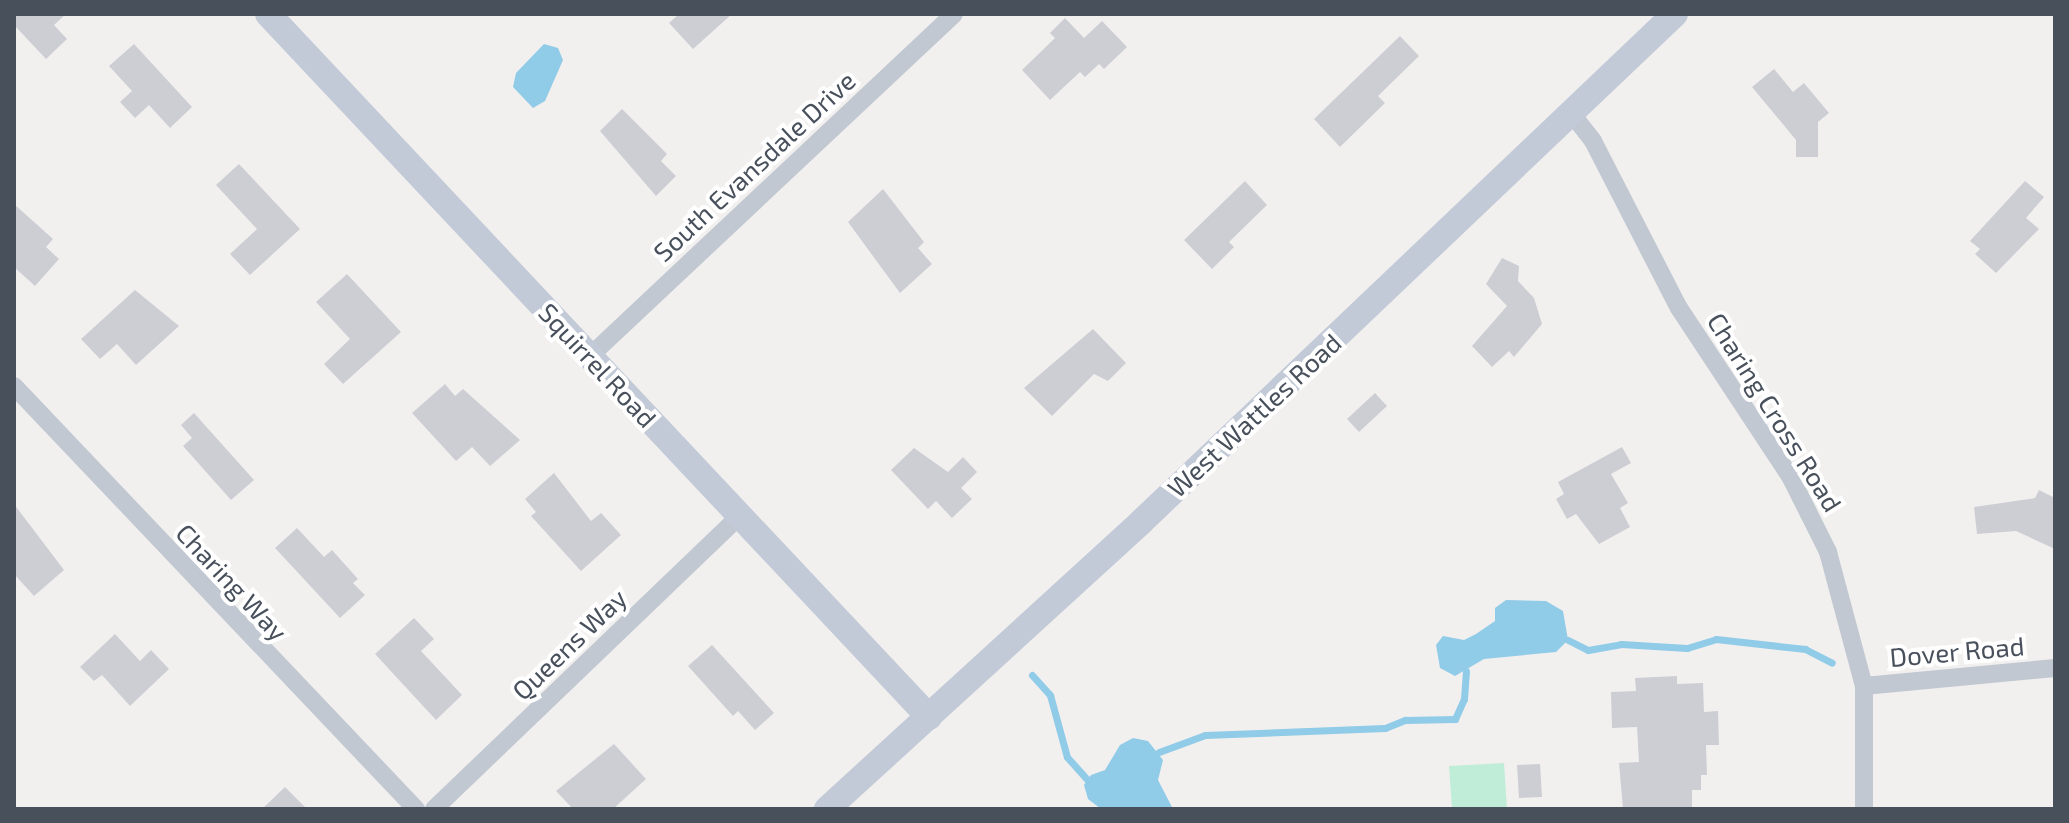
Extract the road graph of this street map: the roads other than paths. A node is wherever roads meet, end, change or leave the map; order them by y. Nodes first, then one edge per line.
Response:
1 (268, 14) edge
2 (954, 14) edge
3 (1675, 14) edge
4 (1572, 114) junction
5 (590, 356) junction
6 (14, 386) edge
7 (740, 516) junction
8 (2055, 668) edge
9 (1864, 686) junction
10 (929, 717) junction
11 (416, 809) edge
12 (434, 809) edge
13 (827, 809) edge
14 (1864, 809) edge

1 - 5 street, Squirrel Road
2 - 5 street, South Evansdale Drive
3 - 4 street, West Wattles Road
4 - 9 street, Charing Cross Road
4 - 10 street, West Wattles Road
5 - 7 street, Squirrel Road
6 - 11 street, Charing Way
7 - 10 street, Squirrel Road
7 - 12 street, Queens Way
8 - 9 street, Dover Road
9 - 14 street, Charing Cross Road
10 - 13 street, West Wattles Road

